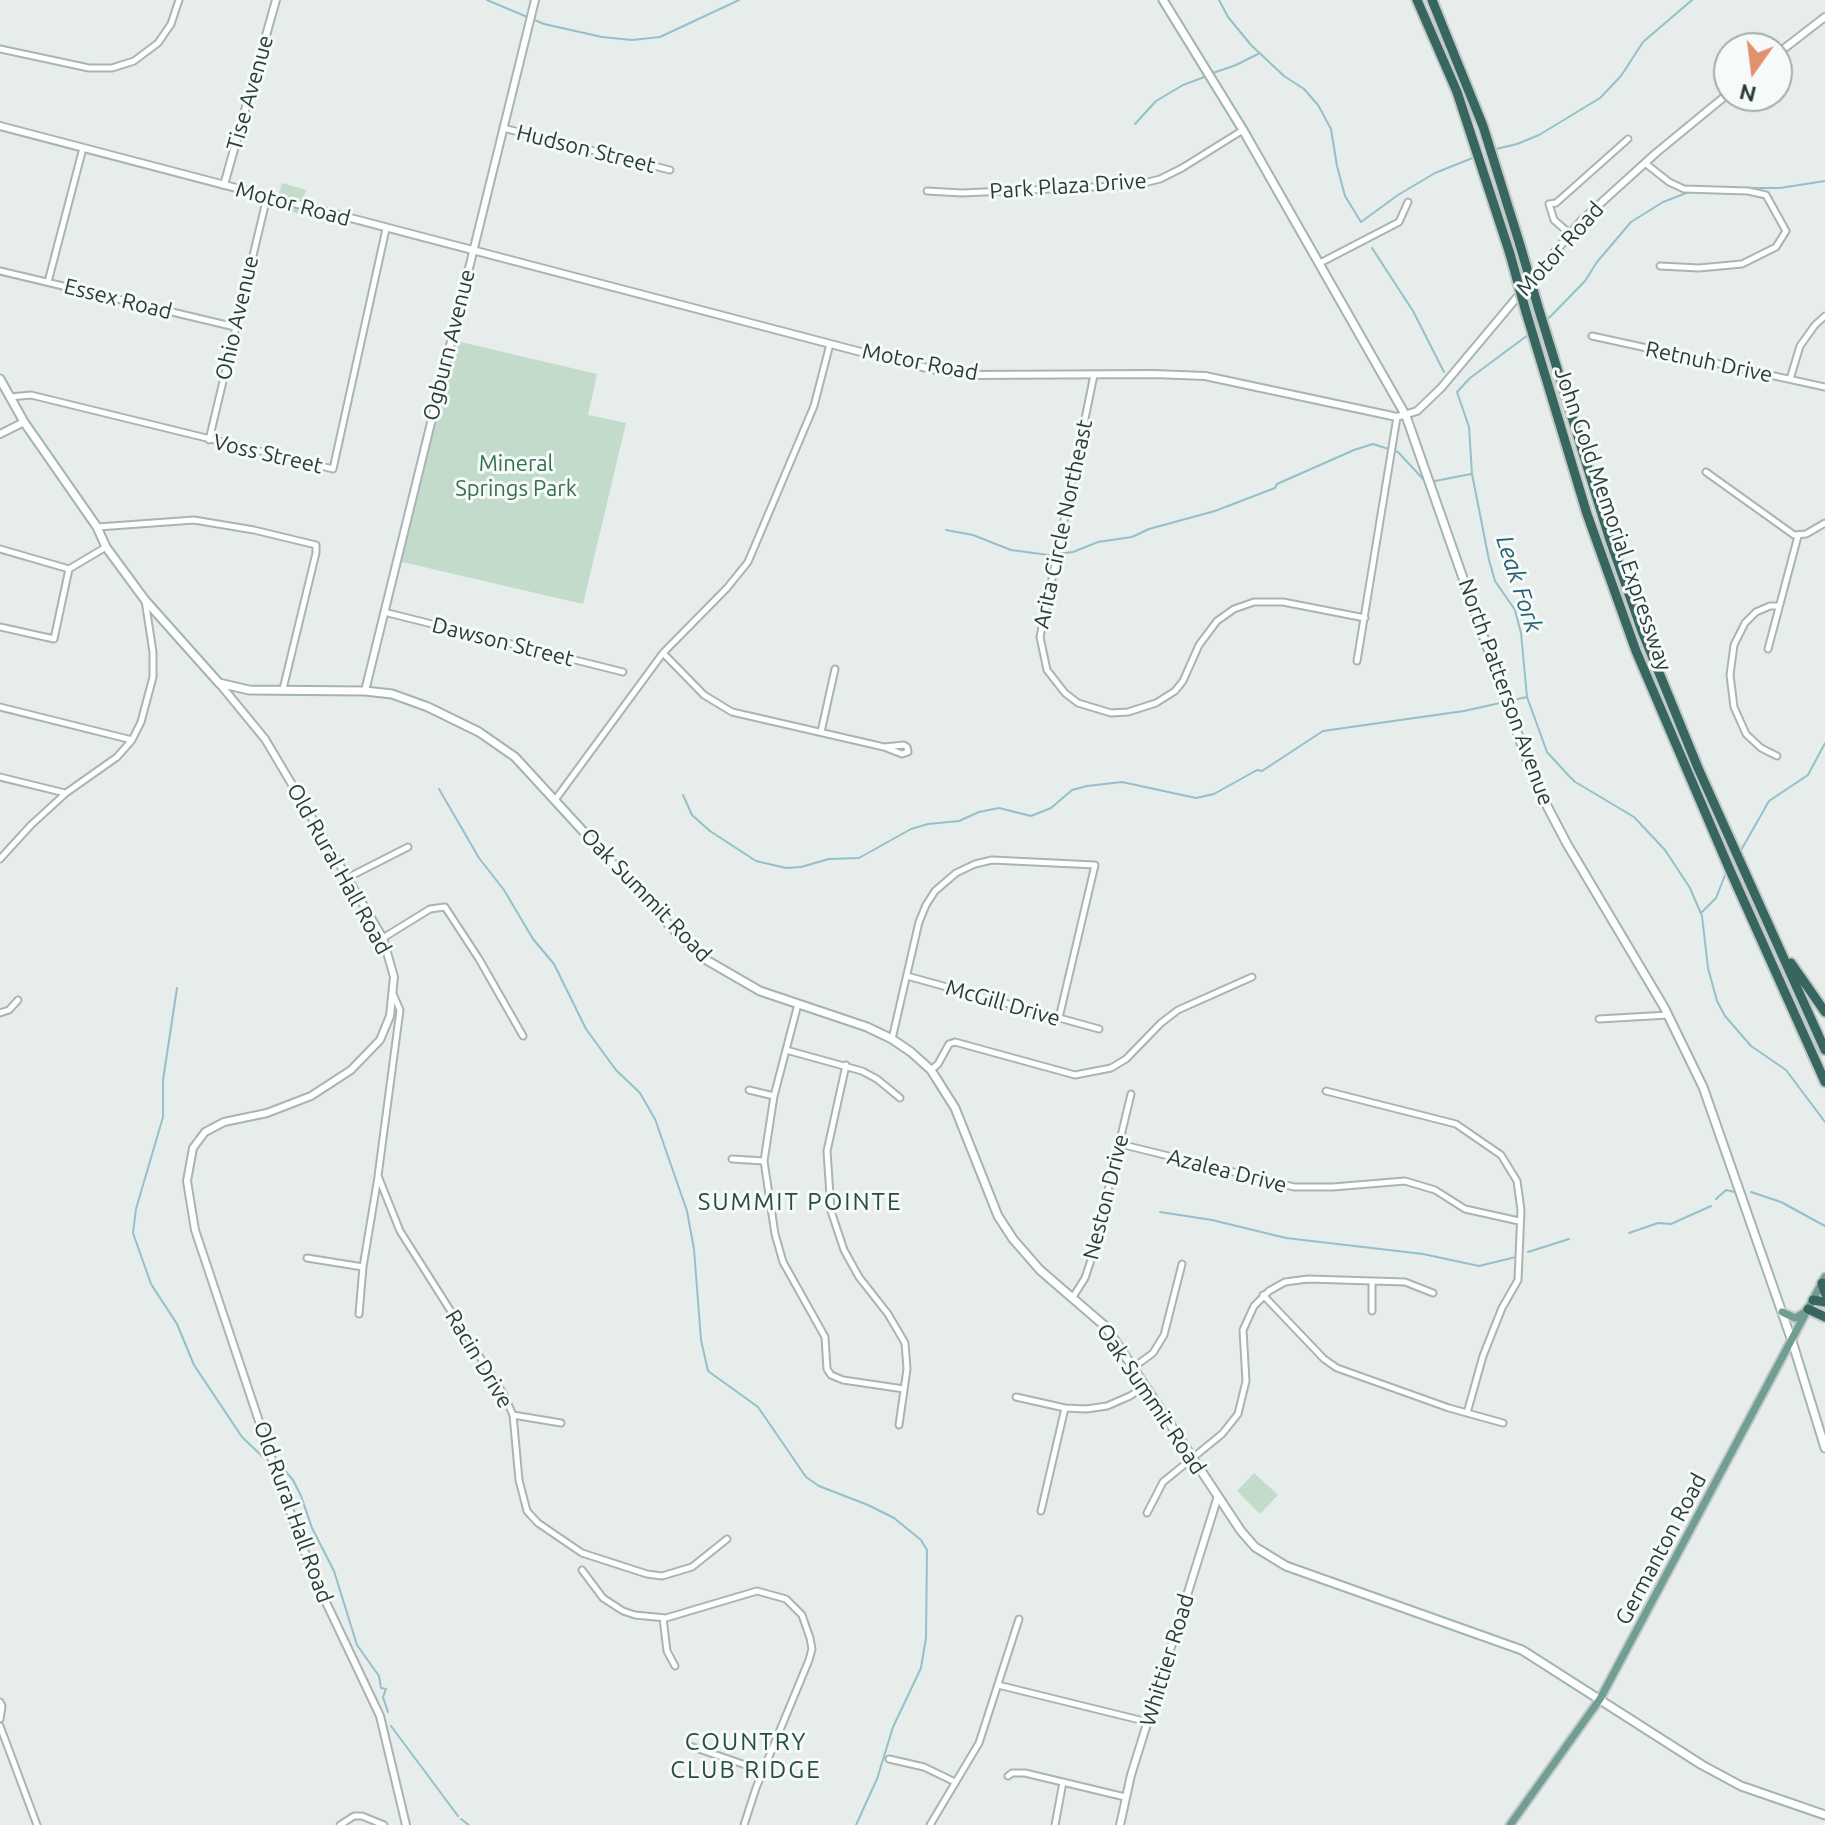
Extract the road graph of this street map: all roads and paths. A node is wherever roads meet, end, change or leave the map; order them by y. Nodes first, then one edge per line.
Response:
1 (179, 0) edge
2 (275, 0) edge
3 (535, 0) edge
4 (1163, 0) edge
5 (1417, 0) edge
6 (1432, 0) edge
7 (1825, 17) edge
8 (1793, 42) edge
9 (0, 49) edge
10 (1713, 106) edge
11 (0, 126) edge
12 (503, 128) junction
13 (1243, 130) junction
14 (1628, 139) dead end
15 (83, 148) junction
16 (1645, 163) junction
17 (670, 170) dead end
18 (224, 185) junction
19 (927, 191) dead end
20 (267, 197) junction
21 (1408, 202) dead end
22 (386, 229) junction
23 (1569, 233) junction
24 (473, 250) junction
25 (1320, 263) junction
26 (1660, 266) dead end
27 (0, 271) edge
28 (48, 282) junction
29 (1825, 316) edge
30 (235, 327) junction
31 (1592, 336) dead end
32 (830, 344) junction
33 (1094, 375) junction
34 (0, 379) edge
35 (1790, 379) junction
36 (1825, 387) edge
37 (10, 397) junction
38 (1401, 416) junction
39 (24, 422) junction
40 (0, 434) edge
41 (209, 440) junction
42 (1706, 472) dead end
43 (1825, 523) edge
44 (97, 527) junction
45 (1798, 536) junction
46 (106, 547) junction
47 (0, 549) edge
48 (69, 569) junction
49 (145, 600) junction
50 (1779, 606) junction
51 (384, 612) junction
52 (1365, 618) junction
53 (0, 627) edge
54 (1768, 649) dead end
55 (663, 653) junction
56 (1357, 661) dead end
57 (835, 669) dead end
58 (623, 672) dead end
59 (219, 683) junction
60 (283, 689) junction
61 (365, 691) junction
62 (0, 707) edge
63 (821, 732) junction
64 (132, 740) junction
65 (884, 747) dead end
66 (1777, 756) dead end
67 (0, 777) edge
68 (66, 793) junction
69 (555, 800) junction
70 (408, 847) dead end
71 (0, 859) edge
72 (347, 879) junction
73 (1774, 937) junction
74 (383, 938) junction
75 (907, 976) junction
76 (1252, 977) dead end
77 (394, 996) junction
78 (18, 1000) dead end
79 (798, 1004) junction
80 (1825, 1012) edge
81 (0, 1013) edge
82 (1668, 1015) junction
83 (1059, 1018) junction
84 (1599, 1019) dead end
85 (1099, 1029) dead end
86 (523, 1036) dead end
87 (892, 1039) junction
88 (786, 1050) junction
89 (1825, 1050) edge
90 (846, 1065) junction
91 (931, 1070) junction
92 (1825, 1082) edge
93 (749, 1090) dead end
94 (1326, 1091) dead end
95 (1131, 1094) dead end
96 (774, 1096) junction
97 (900, 1098) dead end
98 (1120, 1144) junction
99 (732, 1159) dead end
100 (764, 1161) junction
101 (378, 1176) junction
102 (1519, 1221) junction
103 (307, 1258) dead end
104 (1182, 1264) dead end
105 (363, 1267) junction
106 (1372, 1281) junction
107 (1824, 1284) edge
108 (1433, 1293) dead end
109 (1263, 1295) junction
110 (1073, 1297) junction
111 (1825, 1302) edge
112 (1809, 1307) junction
113 (1372, 1311) dead end
114 (1782, 1312) junction
115 (359, 1314) dead end
116 (1825, 1317) edge
117 (1792, 1341) junction
118 (1134, 1367) junction
119 (1145, 1386) junction
120 (904, 1389) junction
121 (1016, 1397) dead end
122 (1065, 1408) junction
123 (1467, 1413) junction
124 (513, 1415) junction
125 (561, 1423) dead end
126 (1503, 1423) dead end
127 (899, 1425) dead end
128 (1825, 1448) edge
129 (1192, 1457) junction
130 (1218, 1496) junction
131 (1041, 1511) dead end
132 (1147, 1513) dead end
133 (727, 1539) dead end
134 (582, 1570) dead end
135 (663, 1618) junction
136 (1019, 1619) dead end
137 (675, 1666) dead end
138 (998, 1685) junction
139 (1600, 1699) junction
140 (0, 1702) edge
141 (0, 1719) edge
142 (1148, 1722) junction
143 (0, 1726) edge
144 (690, 1746) dead end
145 (889, 1759) dead end
146 (763, 1771) junction
147 (1008, 1776) dead end
148 (955, 1782) junction
149 (1063, 1782) junction
150 (1125, 1797) junction
151 (1825, 1815) edge
152 (37, 1825) edge
153 (340, 1825) edge
154 (384, 1825) edge
155 (406, 1825) edge
156 (744, 1825) edge
157 (930, 1825) edge
158 (1055, 1825) edge
159 (1120, 1825) edge
160 (1510, 1825) edge

1 - 9 street
2 - 18 street, Tise Avenue
3 - 12 street, Ogburn Avenue
4 - 13 main road, North Patterson Avenue
5 - 92 highway, John Gold Memorial Expressway, bridge
6 - 73 highway, John Gold Memorial Expressway, bridge
7 - 8 street
10 - 16 street, Motor Road
11 - 15 street, Motor Road
12 - 17 street, Hudson Street
12 - 24 street, Ogburn Avenue
13 - 19 street, Park Plaza Drive
13 - 25 main road, North Patterson Avenue
14 - 23 street
15 - 18 street, Motor Road
15 - 28 street
16 - 23 street, Motor Road
16 - 26 street
18 - 20 street, Motor Road
20 - 22 street, Motor Road
20 - 30 street, Ohio Avenue
21 - 25 street
22 - 24 street, Motor Road
22 - 41 street, Voss Street
23 - 38 street, Motor Road
24 - 32 street, Motor Road
24 - 51 street, Ogburn Avenue
25 - 38 main road, North Patterson Avenue
27 - 28 street, Essex Road
28 - 30 street, Essex Road
29 - 35 street
30 - 41 street, Ohio Avenue
31 - 35 street, Retnuh Drive
32 - 33 street, Motor Road
32 - 55 street
33 - 38 street, Motor Road
33 - 52 street, Arita Circle Northeast
34 - 37 main road, Old Rural Hall Road
35 - 36 street, Retnuh Drive
37 - 39 main road, Old Rural Hall Road
37 - 41 street, Voss Street
38 - 52 street
38 - 82 main road, North Patterson Avenue
39 - 40 street
39 - 44 main road, Old Rural Hall Road
42 - 45 street
43 - 45 street
44 - 46 main road, Old Rural Hall Road
44 - 60 street
45 - 50 street
46 - 48 street
46 - 49 main road, Old Rural Hall Road
47 - 48 street
48 - 53 street
49 - 59 main road, Old Rural Hall Road
49 - 64 street
50 - 54 street
50 - 66 street
51 - 58 street, Dawson Street
51 - 61 street, Ogburn Avenue
52 - 56 street
55 - 63 street
55 - 69 street
57 - 63 street
59 - 60 main road, Oak Summit Road
59 - 72 street, Old Rural Hall Road
60 - 61 main road, Oak Summit Road
61 - 69 main road, Oak Summit Road
62 - 64 street
63 - 65 street
64 - 68 street
67 - 68 street
68 - 71 street
69 - 79 main road, Oak Summit Road
70 - 72 street
72 - 74 street, Old Rural Hall Road
73 - 80 highway
73 - 89 highway, John Gold Memorial Expressway
74 - 77 street, Old Rural Hall Road
74 - 86 street
75 - 83 street, McGill Drive
75 - 83 street
75 - 87 street
76 - 91 street
77 - 101 street, Racin Drive
77 - 155 street, Old Rural Hall Road
78 - 81 street
79 - 87 main road, Oak Summit Road
79 - 88 street
82 - 84 street
82 - 114 main road, North Patterson Avenue
83 - 85 street, McGill Drive
87 - 91 main road, Oak Summit Road
88 - 90 street
88 - 96 street
90 - 97 street
90 - 120 street
91 - 110 main road, Oak Summit Road
93 - 96 street
94 - 102 street
95 - 98 street, Neston Drive
96 - 100 street
98 - 102 street, Azalea Drive
98 - 110 street, Neston Drive
99 - 100 street
100 - 120 street
101 - 105 street
101 - 124 street, Racin Drive
102 - 123 street
103 - 105 street
104 - 118 street
105 - 115 street
106 - 108 street
106 - 109 street
106 - 113 street
107 - 112 main road, Germanton Road
109 - 123 street
109 - 129 street
110 - 118 main road, Oak Summit Road
111 - 112 highway
112 - 114 main road
112 - 116 highway
112 - 117 main road, Germanton Road
114 - 117 main road, North Patterson Avenue
117 - 128 main road, North Patterson Avenue
117 - 139 main road, Germanton Road
118 - 119 main road, Oak Summit Road
119 - 122 street
119 - 129 main road, Oak Summit Road
120 - 127 street
121 - 122 street
122 - 131 street
123 - 126 street
124 - 125 street
124 - 133 street, Racin Drive
129 - 130 main road, Oak Summit Road
129 - 132 street
130 - 139 main road, Oak Summit Road
130 - 142 street, Whittier Road
134 - 135 street
135 - 137 street
135 - 146 street
136 - 138 street
138 - 142 street
138 - 148 street
139 - 151 main road, Oak Summit Road
139 - 160 main road, Germanton Road
140 - 141 street
142 - 150 street, Whittier Road
143 - 152 street
144 - 146 street
145 - 148 street
146 - 156 street
147 - 149 street
148 - 157 street
149 - 150 street
149 - 158 street
150 - 159 street, Whittier Road
153 - 154 street

